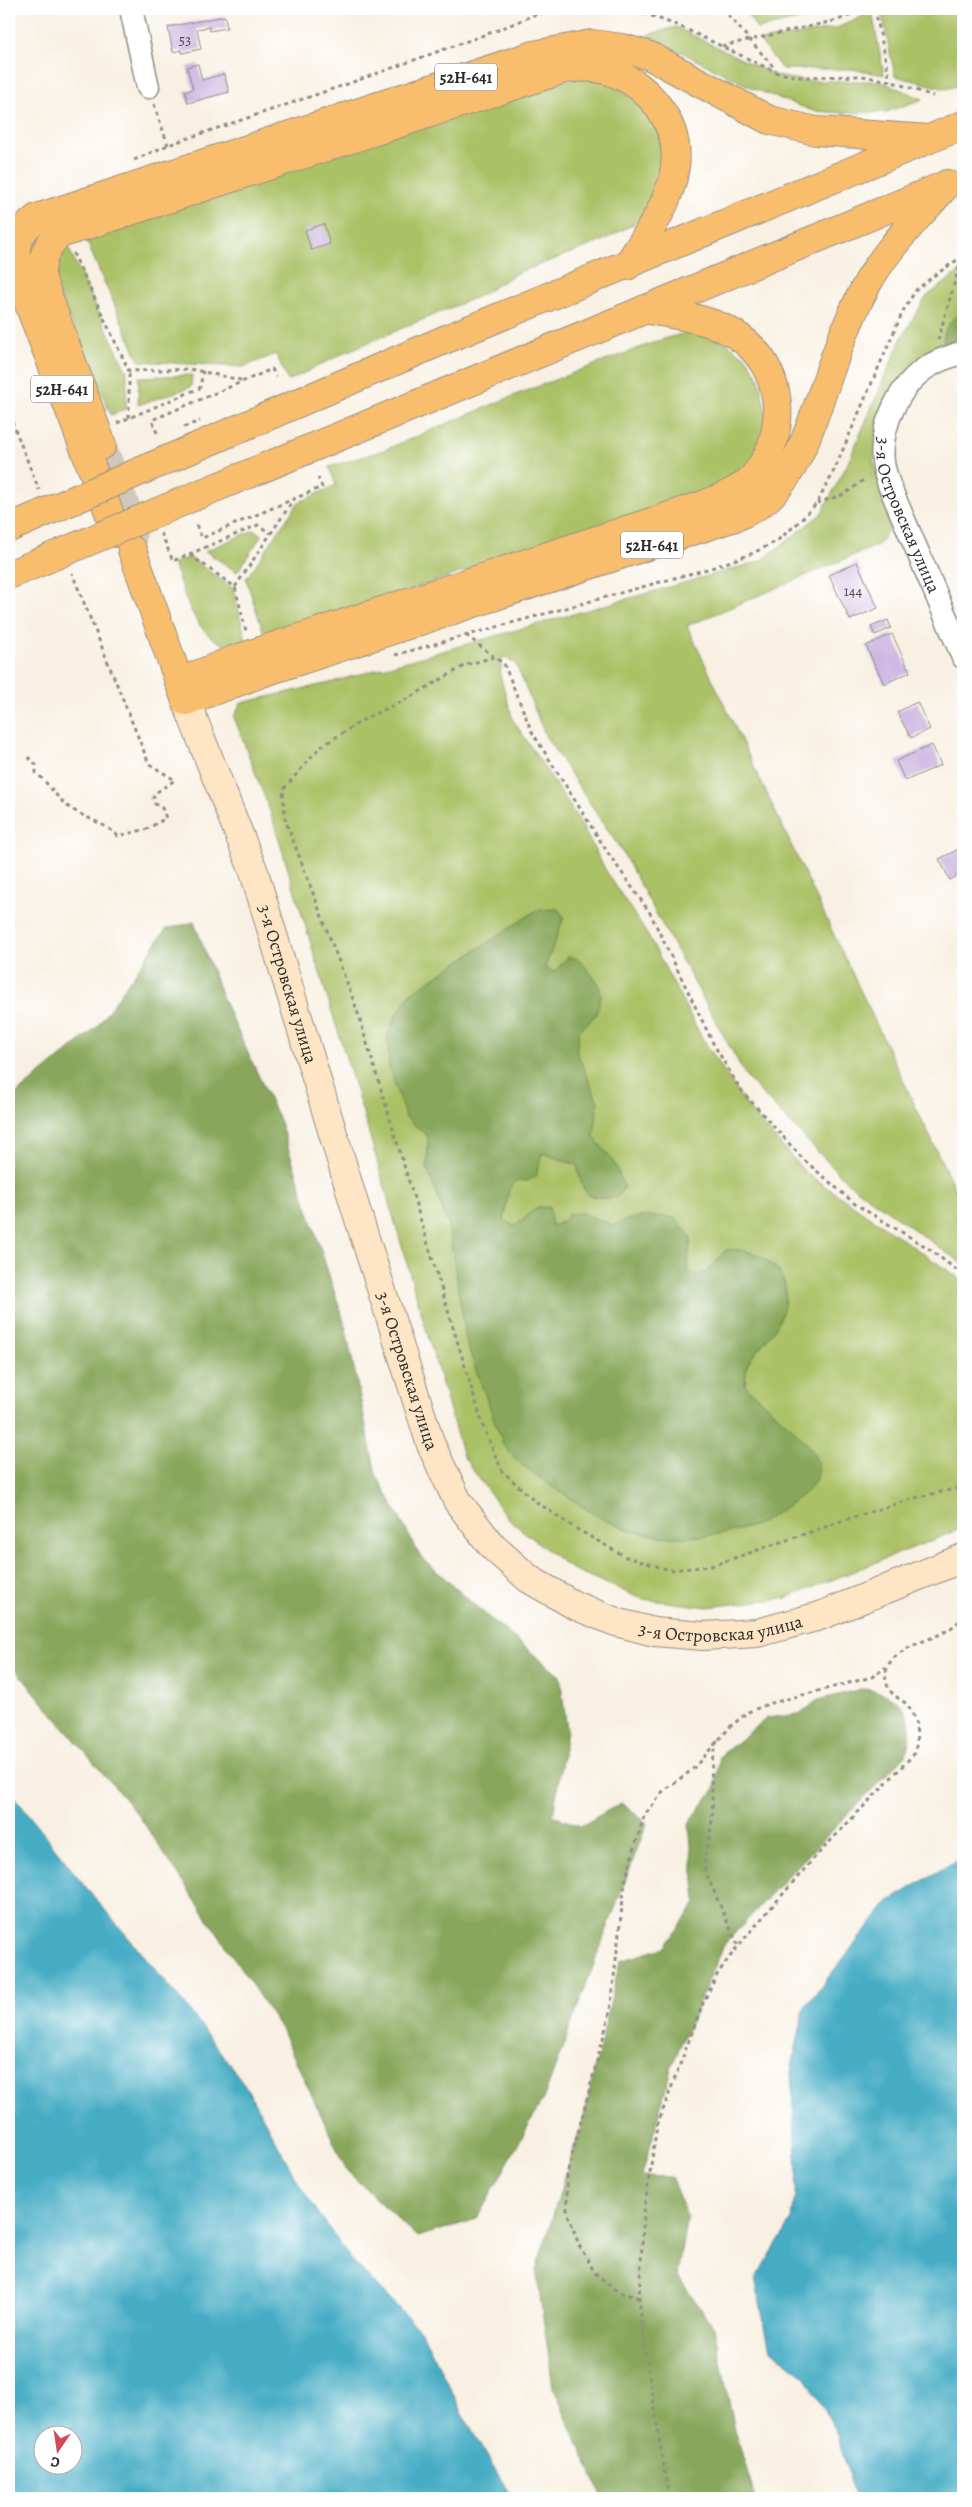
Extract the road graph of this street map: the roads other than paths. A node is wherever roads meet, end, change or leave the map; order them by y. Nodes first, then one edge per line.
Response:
1 (131, 9) edge
2 (148, 87) road end
3 (963, 125) edge
4 (928, 138) junction
5 (955, 182) edge
6 (12, 235) edge
7 (627, 266) junction
8 (645, 309) junction
9 (963, 352) edge
10 (102, 445) tunnel mouth
11 (9, 528) edge
12 (9, 575) edge
13 (963, 657) edge
14 (183, 692) junction
15 (963, 1558) edge

1 - 2 street
3 - 4 main road
4 - 6 main road, 52Н-641
4 - 7 main road
5 - 8 main road
5 - 14 main road, 52Н-641
6 - 14 main road, 52Н-641
7 - 10 main road, 52Н-641
7 - 11 main road, bridge
8 - 12 main road, bridge
8 - 14 main road, 52Н-641
9 - 13 street, 3-я Островская улица
14 - 15 main road, 3-я Островская улица

